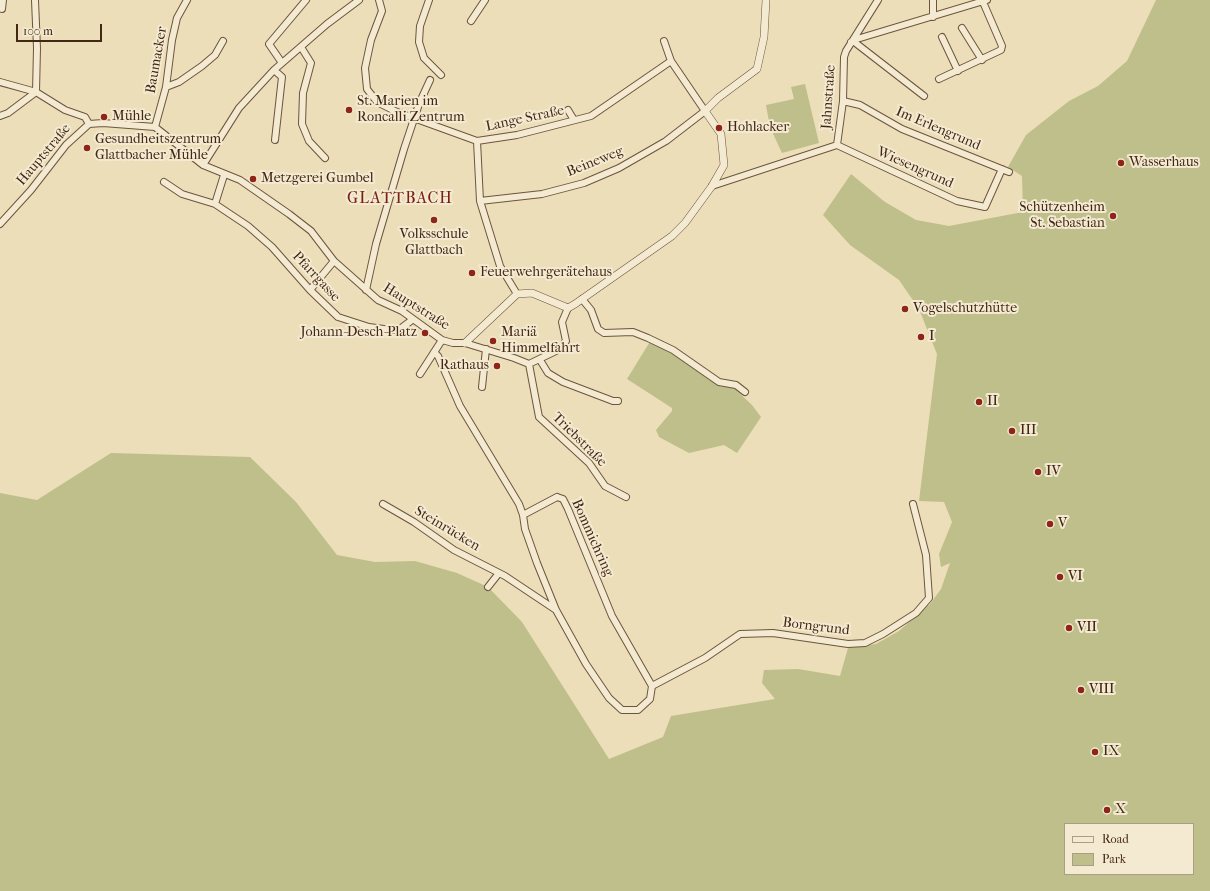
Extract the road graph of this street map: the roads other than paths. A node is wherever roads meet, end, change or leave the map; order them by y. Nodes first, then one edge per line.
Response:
1 (3, 0) edge
2 (35, 0) edge
3 (186, 0) edge
4 (306, 0) edge
5 (359, 0) edge
6 (379, 0) edge
7 (429, 0) edge
8 (485, 0) edge
9 (766, 0) edge
10 (878, 0) edge
11 (933, 0) edge
12 (985, 1) edge
13 (2, 9) dead end
14 (933, 16) junction
15 (471, 21) dead end
16 (962, 28) dead end
17 (942, 37) dead end
18 (223, 41) dead end
19 (664, 41) dead end
20 (851, 43) junction
21 (301, 47) junction
22 (982, 60) junction
23 (672, 61) junction
24 (282, 63) junction
25 (274, 70) junction
26 (958, 71) junction
27 (441, 75) dead end
28 (939, 79) dead end
29 (430, 80) dead end
30 (0, 82) edge
31 (166, 86) junction
32 (36, 92) junction
33 (924, 96) dead end
34 (843, 101) junction
35 (568, 110) dead end
36 (705, 111) junction
37 (0, 116) edge
38 (414, 118) junction
39 (574, 120) junction
40 (89, 124) junction
41 (155, 127) junction
42 (275, 140) dead end
43 (476, 142) junction
44 (837, 145) junction
45 (325, 158) dead end
46 (204, 164) junction
47 (1002, 169) junction
48 (1009, 172) dead end
49 (224, 175) junction
50 (164, 182) dead end
51 (712, 186) junction
52 (480, 201) junction
53 (215, 204) junction
54 (0, 224) edge
55 (334, 261) junction
56 (310, 290) junction
57 (366, 290) junction
58 (517, 294) junction
59 (582, 299) junction
60 (568, 308) junction
61 (412, 320) junction
62 (442, 340) junction
63 (465, 342) junction
64 (486, 349) junction
65 (434, 352) junction
66 (540, 360) junction
67 (529, 364) junction
68 (420, 374) dead end
69 (482, 387) dead end
70 (745, 392) dead end
71 (618, 401) dead end
72 (626, 497) dead end
73 (383, 504) dead end
74 (913, 504) dead end
75 (523, 515) junction
76 (499, 573) junction
77 (488, 587) dead end
78 (556, 610) junction
79 (652, 686) junction

1 - 13 street
2 - 32 street
3 - 31 street, Baumacker
4 - 24 street
5 - 21 street
6 - 38 street, Lange Straße
7 - 27 street
8 - 15 street
9 - 36 street
10 - 20 street, Jahnstraße
11 - 14 street
12 - 14 street
12 - 22 street
14 - 20 street
16 - 22 street
17 - 26 street
18 - 31 street
19 - 23 street
20 - 33 street
20 - 34 street, Jahnstraße
21 - 24 street
21 - 45 street
22 - 26 street
23 - 36 street
23 - 39 street, Lange Straße
24 - 25 street
25 - 42 street
25 - 46 street
26 - 28 street
29 - 38 street
30 - 32 street
31 - 41 street, Baumacker
32 - 37 street
32 - 40 street
34 - 44 street, Jahnstraße
34 - 47 street, Im Erlengrund
35 - 39 street, Lange Straße
36 - 51 street
36 - 52 street, Beineweg
38 - 43 street, Lange Straße
38 - 57 street
39 - 43 street, Lange Straße
40 - 41 street, Hauptstraße
40 - 54 street, Hauptstraße
41 - 46 street, Hauptstraße
43 - 52 street
44 - 47 street, Wiesengrund
44 - 51 street, Jahnstraße
46 - 49 street, Hauptstraße
47 - 48 street, Im Erlengrund
49 - 53 street
49 - 55 street, Hauptstraße
50 - 53 street, Pfarrgasse
51 - 59 street
52 - 58 street
53 - 56 street, Pfarrgasse
55 - 56 street
55 - 57 street, Hauptstraße
56 - 61 street, Pfarrgasse
57 - 61 street, Hauptstraße
58 - 60 street
58 - 63 street
59 - 60 street
59 - 70 street
60 - 66 street
61 - 62 street, Hauptstraße
62 - 63 street, Hauptstraße
62 - 65 street
63 - 64 street, Hauptstraße
64 - 67 street, Hauptstraße
64 - 69 street
65 - 68 street
65 - 75 street
66 - 67 street
66 - 71 street
67 - 72 street, Triebstraße
73 - 76 street, Steinrücken
74 - 79 street, Borngrund
75 - 78 street
75 - 79 street, Bommichring
76 - 77 street
76 - 78 street, Steinrücken
78 - 79 street

